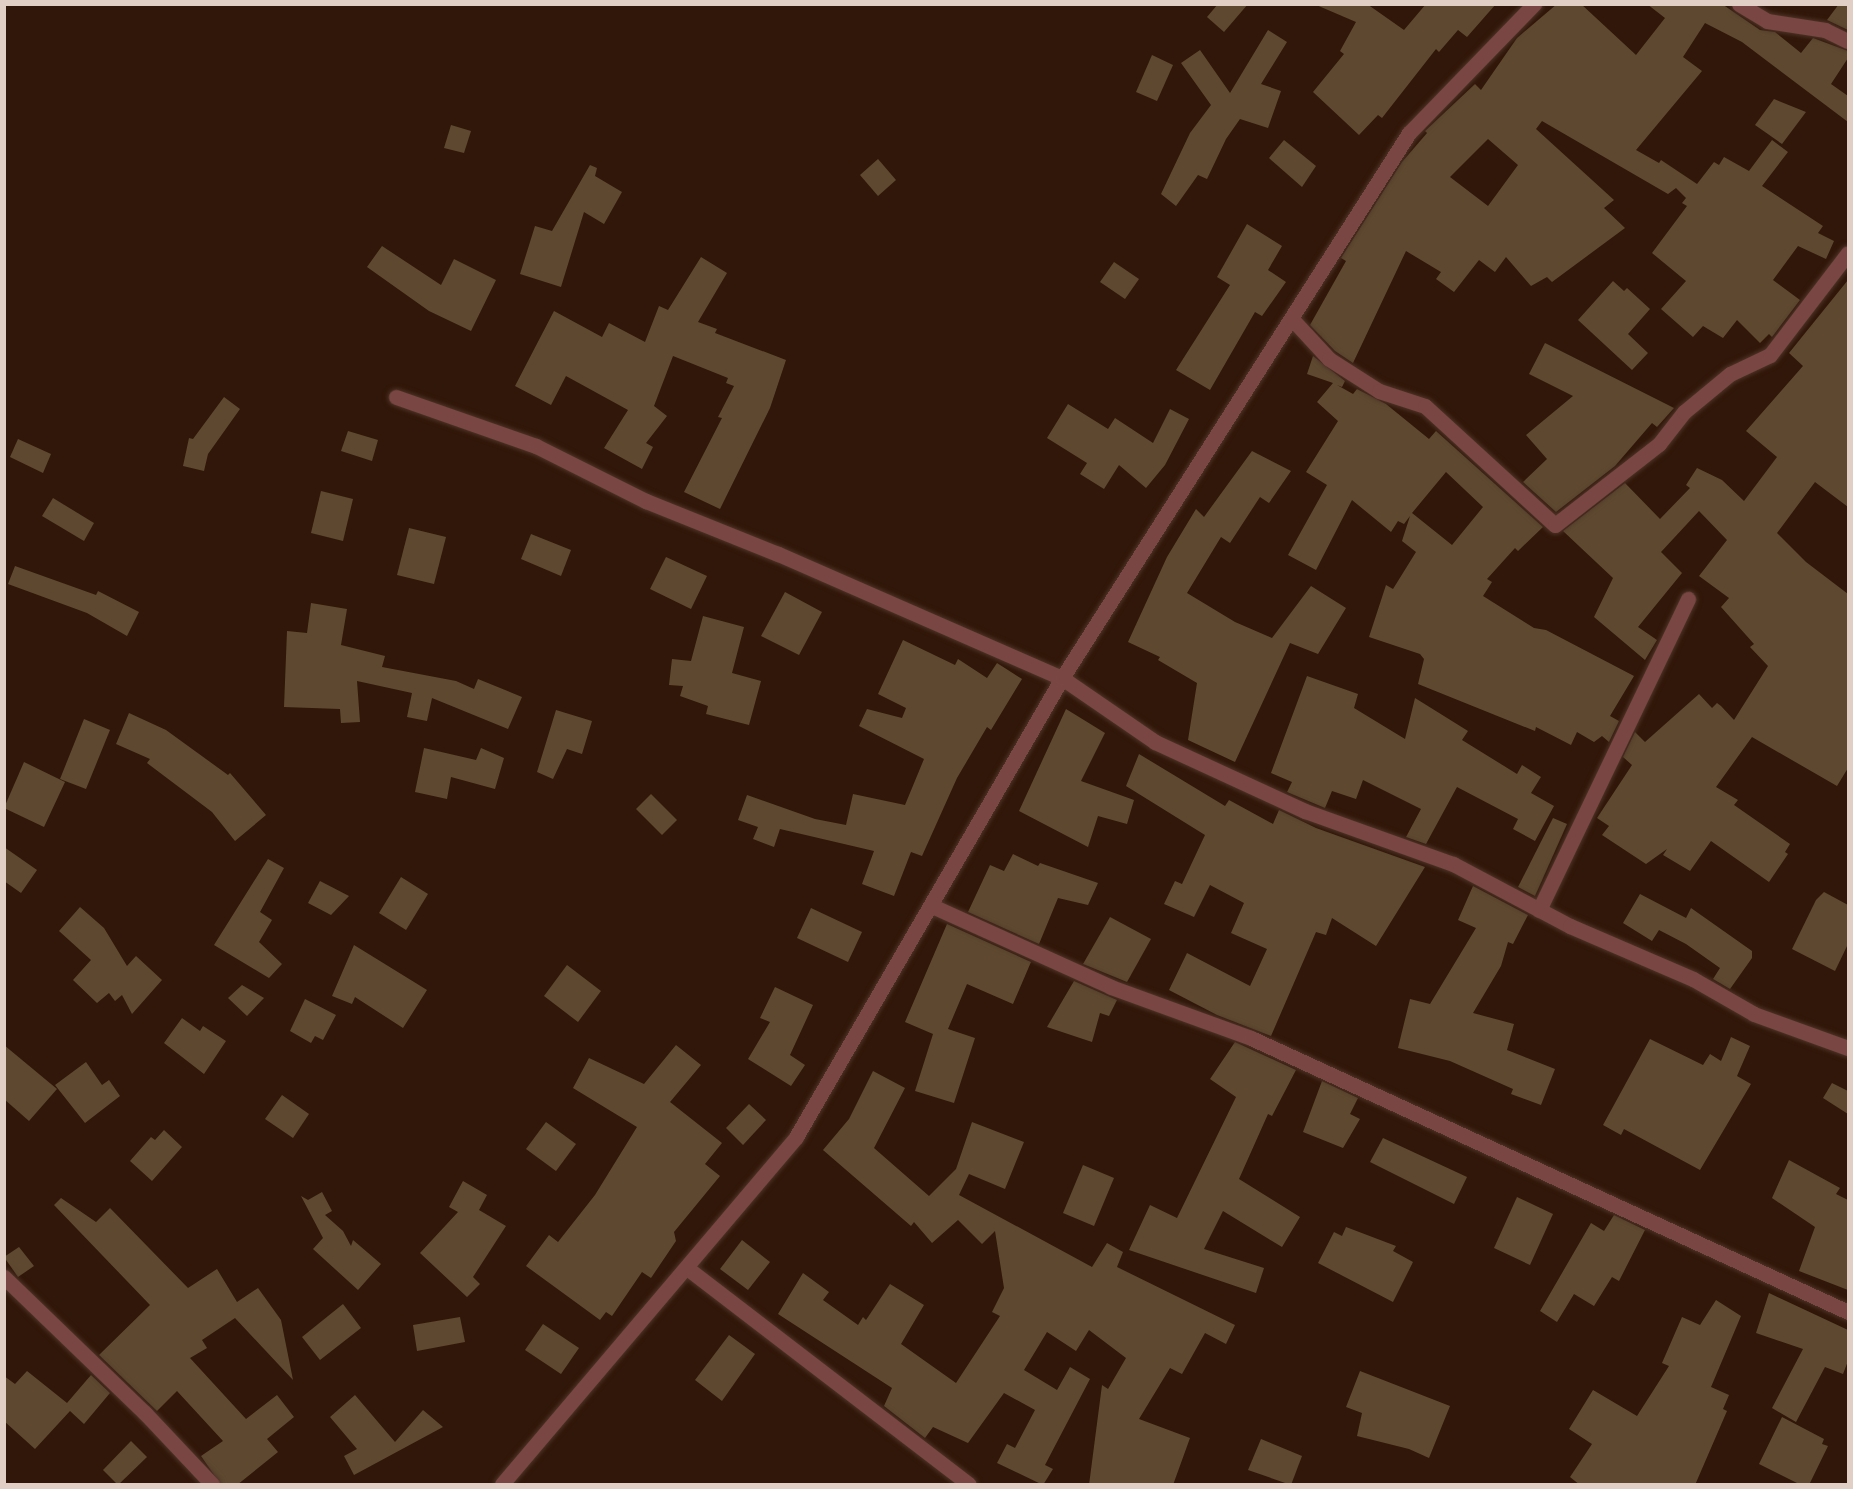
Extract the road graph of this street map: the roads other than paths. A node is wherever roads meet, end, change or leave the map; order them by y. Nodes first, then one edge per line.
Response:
1 (1534, 4) edge
2 (1739, 4) edge
3 (1848, 41) edge
4 (1848, 253) edge
5 (1292, 320) junction
6 (396, 397) dead end
7 (1688, 599) dead end
8 (1062, 678) junction
9 (932, 906) junction
10 (1539, 910) junction
11 (1848, 1048) edge
12 (687, 1268) junction
13 (4, 1277) edge
14 (1848, 1312) edge
15 (969, 1484) edge
16 (212, 1485) edge
17 (502, 1485) edge

1 - 5 street
2 - 3 street
4 - 5 street
5 - 8 street
6 - 8 street
7 - 10 street
8 - 9 street
8 - 10 street
9 - 12 street
9 - 14 street
10 - 11 street
12 - 15 street
12 - 17 street
13 - 16 street

